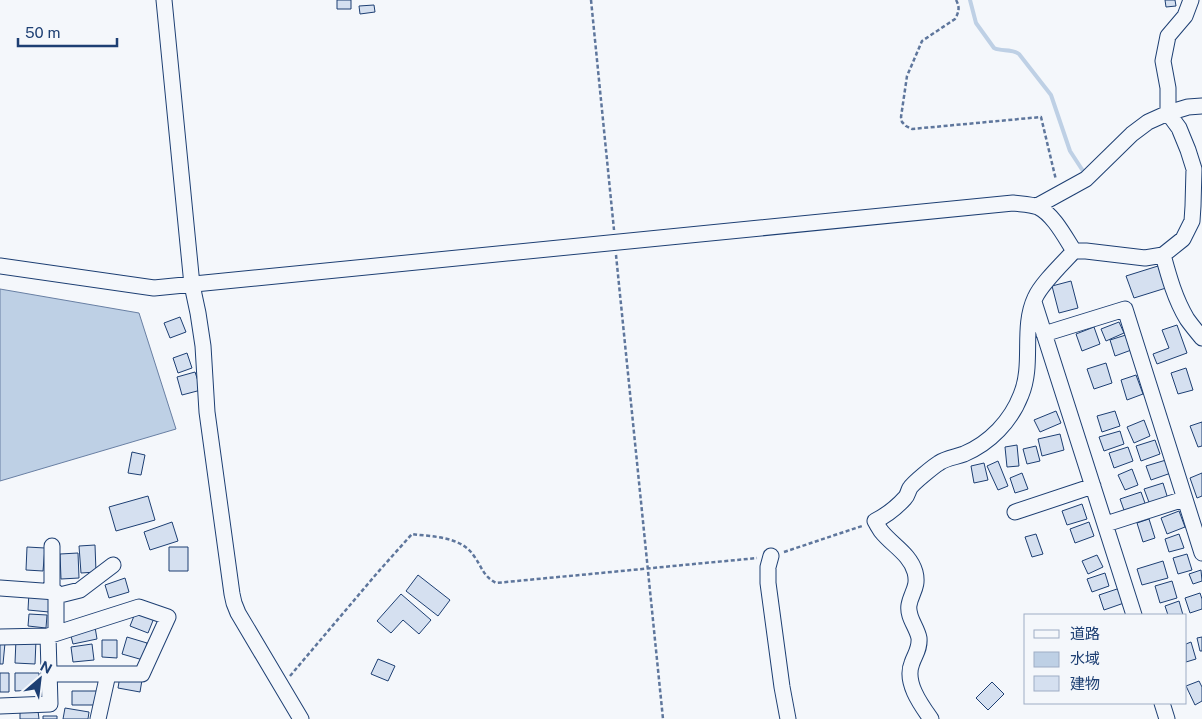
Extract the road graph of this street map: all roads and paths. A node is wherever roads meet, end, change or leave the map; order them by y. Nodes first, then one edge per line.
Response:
1 (164, 0) edge
2 (591, 0) edge
3 (956, 0) edge
4 (1191, 0) edge
5 (1202, 106) edge
6 (1168, 113) junction
7 (1058, 194) junction
8 (1037, 206) junction
9 (615, 243) junction
10 (1074, 251) junction
11 (1163, 255) junction
12 (0, 266) edge
13 (192, 285) junction
14 (1034, 300) junction
15 (1044, 334) junction
16 (1202, 338) edge
17 (1094, 486) junction
18 (1184, 500) junction
19 (1015, 512) dead end
20 (875, 521) junction
21 (1106, 524) junction
22 (52, 546) dead end
23 (1202, 553) edge
24 (771, 556) junction
25 (113, 565) dead end
26 (648, 568) junction
27 (0, 588) edge
28 (54, 594) junction
29 (1134, 614) edge
30 (52, 635) junction
31 (0, 637) edge
32 (49, 674) junction
33 (108, 674) junction
34 (282, 685) junction
35 (1162, 704) edge
36 (0, 706) edge
37 (98, 719) edge
38 (302, 719) edge
39 (663, 719) edge
40 (788, 719) edge
41 (931, 719) edge
42 (1167, 719) edge

1 - 13 street
2 - 9 path
3 - 7 path
4 - 6 street
5 - 6 street
6 - 7 street
6 - 11 street
7 - 8 street
8 - 9 street
8 - 10 street
9 - 13 street
9 - 26 path
10 - 11 street
10 - 14 street
11 - 16 street
12 - 13 street
13 - 34 street
14 - 15 street
14 - 20 street
15 - 17 street
15 - 18 street
17 - 19 street
17 - 21 street
18 - 21 street
18 - 23 street
20 - 24 path
20 - 41 street
21 - 29 street
22 - 28 street
24 - 26 path
24 - 40 street
25 - 28 street
26 - 34 path
26 - 39 path
27 - 28 street
28 - 30 street
30 - 31 street
30 - 32 street
30 - 33 street
32 - 33 street
32 - 36 street
33 - 37 street
34 - 38 street
35 - 42 street

